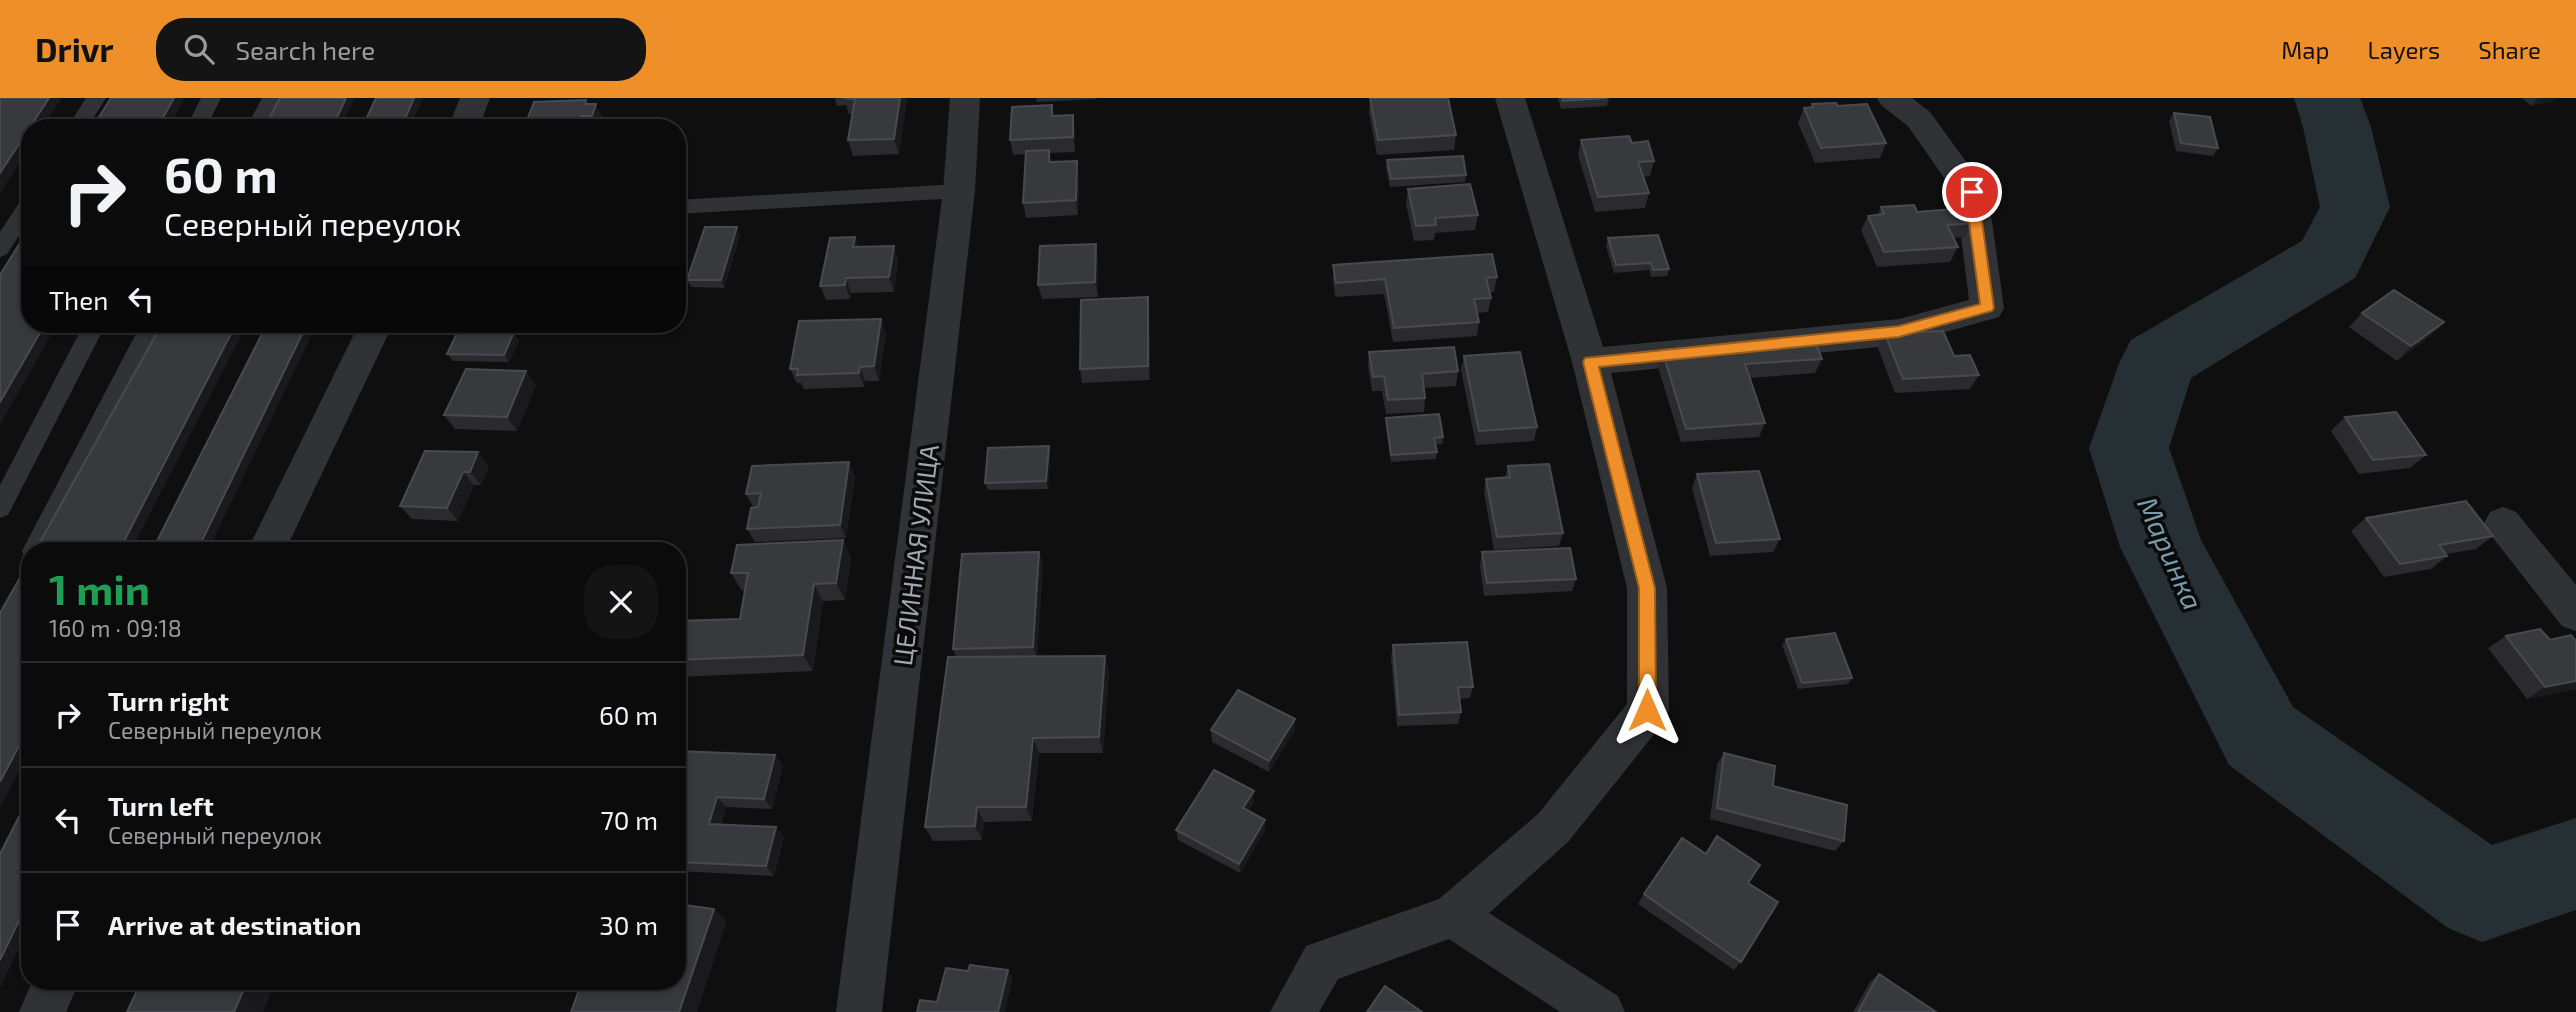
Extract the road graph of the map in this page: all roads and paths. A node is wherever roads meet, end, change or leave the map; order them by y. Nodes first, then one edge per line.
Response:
1 (96, 98) edge
2 (211, 98) edge
3 (272, 98) edge
4 (475, 98) edge
5 (965, 98) edge
6 (1510, 98) edge
7 (1892, 98) edge
8 (83, 119) edge
9 (200, 119) edge
10 (261, 119) edge
11 (467, 119) edge
12 (959, 191) junction
13 (686, 206) edge
14 (21, 216) edge
15 (0, 249) edge
16 (90, 333) edge
17 (147, 333) edge
18 (372, 333) edge
19 (1590, 362) junction
20 (0, 508) edge
21 (2503, 523) dead end
22 (39, 542) edge
23 (270, 542) edge
24 (2576, 614) edge
25 (1452, 916) junction
26 (53, 990) edge
27 (42, 1012) edge
28 (859, 1012) edge
29 (1293, 1012) edge
30 (1602, 1012) edge

1 - 8 lane
2 - 9 lane
3 - 10 lane
4 - 11 street
5 - 12 street, ЦЕЛИННАЯ УЛИЦА
6 - 19 street
7 - 19 street
12 - 13 lane
12 - 28 street, ЦЕЛИННАЯ УЛИЦА
14 - 15 lane
16 - 20 lane
17 - 22 lane
18 - 23 street
19 - 25 street
21 - 24 street
25 - 29 street
25 - 30 street
26 - 27 street

